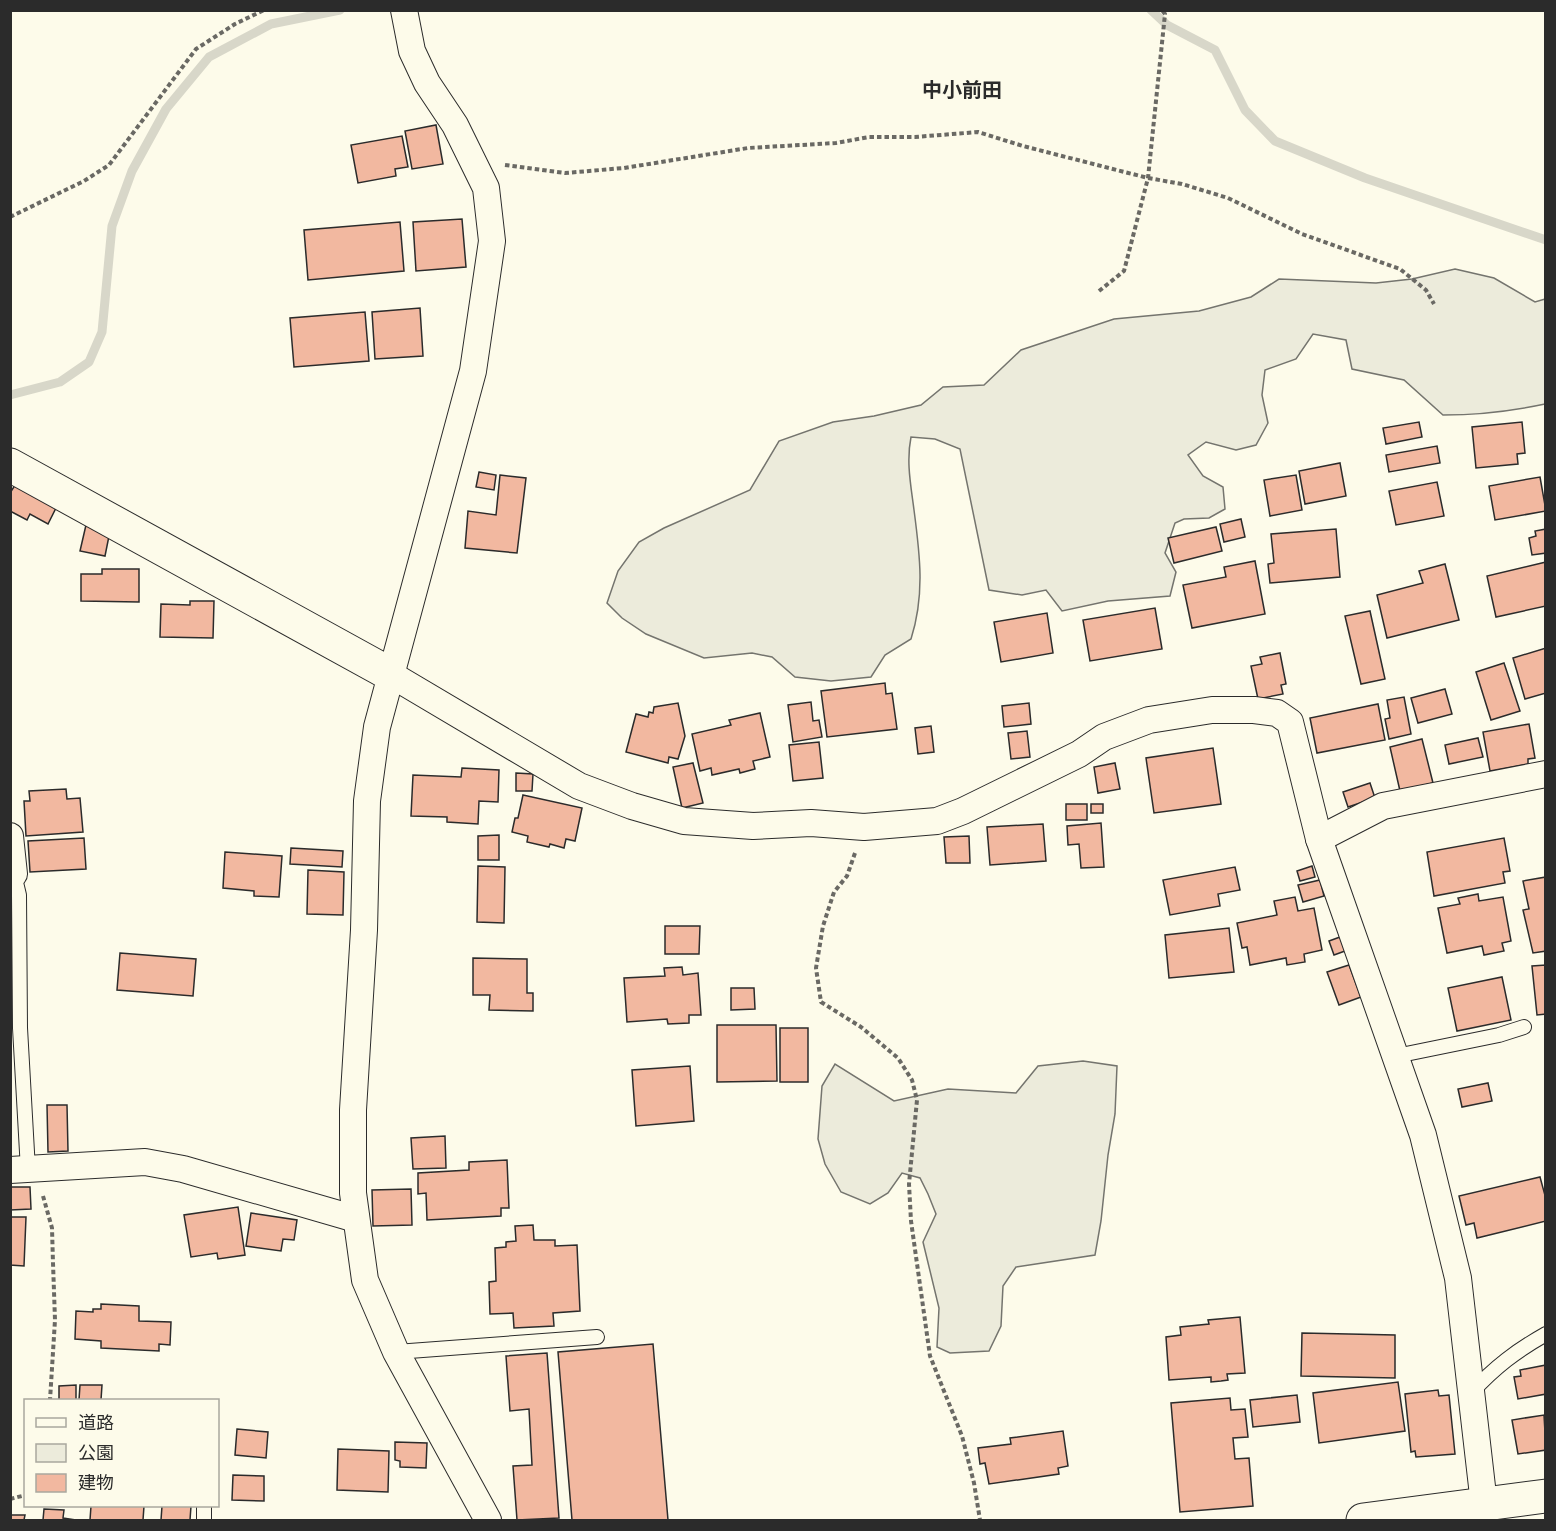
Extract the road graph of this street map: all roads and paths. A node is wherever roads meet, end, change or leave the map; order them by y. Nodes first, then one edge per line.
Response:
1 (264, 10) edge
2 (404, 10) edge
3 (1162, 10) edge
4 (469, 154) junction
5 (1148, 178) junction
6 (10, 217) edge
7 (1099, 291) dead end
8 (1434, 304) dead end
9 (10, 465) edge
10 (390, 674) junction
11 (1545, 774) edge
12 (864, 827) junction
13 (10, 836) edge
14 (1319, 839) junction
15 (12, 874) edge
16 (1524, 1027) dead end
17 (1396, 1056) junction
18 (25, 1170) edge
19 (357, 1219) junction
20 (1545, 1334) edge
21 (597, 1337) dead end
22 (396, 1352) junction
23 (1472, 1392) junction
24 (50, 1399) edge
25 (1545, 1496) edge
26 (1496, 1509) edge
27 (488, 1521) edge
28 (980, 1521) edge
29 (1363, 1521) edge

1 - 6 path
2 - 4 street
3 - 5 path
4 - 5 path
4 - 10 street
5 - 7 path
5 - 8 path
9 - 10 main road
10 - 12 street
10 - 19 street
11 - 14 street
12 - 14 street
12 - 28 path
13 - 15 street
14 - 17 street
15 - 18 lane
16 - 17 lane
17 - 23 street
18 - 19 street
18 - 24 path
19 - 22 street
20 - 23 lane
21 - 22 lane
22 - 27 street
23 - 26 street
25 - 26 main road
26 - 29 main road

